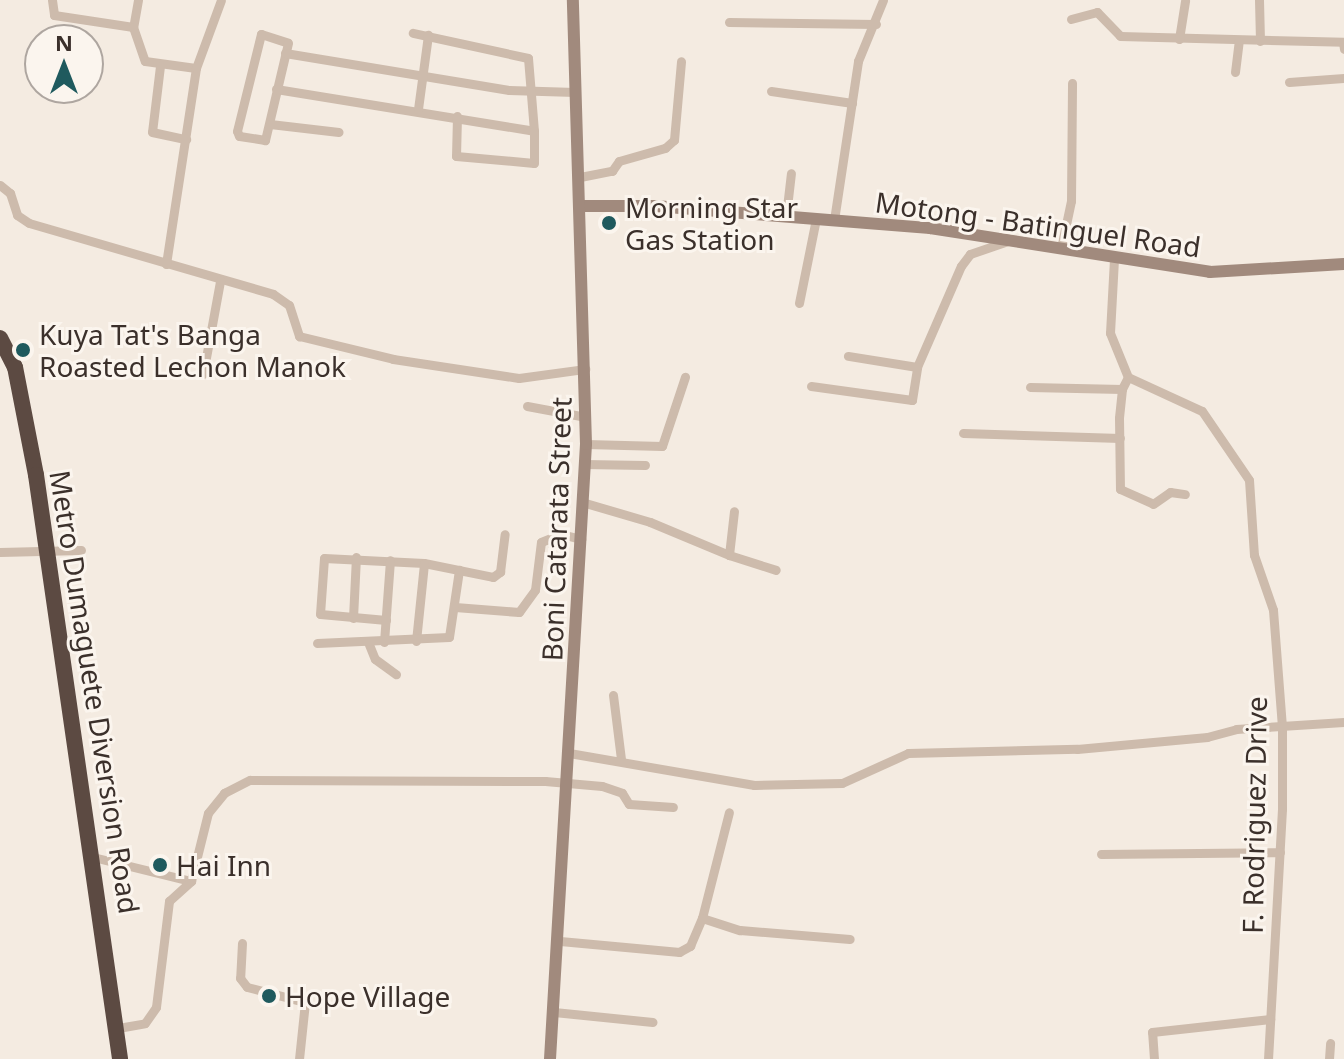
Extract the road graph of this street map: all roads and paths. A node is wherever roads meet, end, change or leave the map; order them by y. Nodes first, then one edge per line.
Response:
1 (52, 0) edge
2 (138, 0) edge
3 (221, 0) edge
4 (573, 0) edge
5 (883, 0) edge
6 (1185, 0) edge
7 (1259, 0) edge
8 (1071, 19) dead end
9 (729, 22) dead end
10 (876, 24) junction
11 (133, 27) junction
12 (413, 33) dead end
13 (428, 35) junction
14 (1179, 39) junction
15 (1239, 41) junction
16 (1260, 41) junction
17 (1344, 49) edge
18 (285, 53) junction
19 (681, 61) dead end
20 (160, 66) junction
21 (196, 68) junction
22 (423, 72) junction
23 (1235, 72) dead end
24 (1344, 78) edge
25 (1289, 82) dead end
26 (1072, 83) dead end
27 (276, 89) junction
28 (771, 91) dead end
29 (575, 92) junction
30 (532, 93) junction
31 (852, 103) junction
32 (418, 109) junction
33 (457, 116) junction
34 (270, 124) junction
35 (534, 131) junction
36 (339, 132) dead end
37 (186, 139) junction
38 (791, 173) dead end
39 (580, 177) junction
40 (0, 185) edge
41 (582, 206) junction
42 (786, 216) junction
43 (816, 219) junction
44 (834, 220) junction
45 (1013, 239) junction
46 (1061, 248) junction
47 (1114, 259) junction
48 (166, 264) junction
49 (1344, 264) edge
50 (220, 281) junction
51 (799, 303) dead end
52 (0, 338) edge
53 (848, 356) dead end
54 (917, 367) junction
55 (585, 369) junction
56 (203, 374) dead end
57 (685, 377) dead end
58 (1128, 377) junction
59 (811, 386) dead end
60 (1030, 387) dead end
61 (1122, 389) junction
62 (527, 406) dead end
63 (586, 417) junction
64 (963, 433) dead end
65 (1120, 438) junction
66 (586, 444) junction
67 (583, 464) junction
68 (645, 465) dead end
69 (1185, 494) dead end
70 (582, 502) junction
71 (734, 511) dead end
72 (505, 534) dead end
73 (581, 539) junction
74 (81, 550) dead end
75 (47, 551) junction
76 (0, 552) edge
77 (729, 555) junction
78 (356, 557) junction
79 (390, 560) junction
80 (424, 563) junction
81 (459, 570) junction
82 (776, 570) dead end
83 (455, 607) junction
84 (353, 618) junction
85 (386, 620) junction
86 (416, 641) junction
87 (368, 642) junction
88 (384, 642) junction
89 (317, 643) dead end
90 (396, 674) dead end
91 (613, 695) dead end
92 (1344, 722) edge
93 (1282, 727) junction
94 (569, 753) junction
95 (621, 759) junction
96 (569, 783) junction
97 (673, 807) dead end
98 (729, 812) dead end
99 (1280, 852) junction
100 (1101, 854) dead end
101 (93, 857) junction
102 (191, 881) junction
103 (702, 918) junction
104 (850, 939) dead end
105 (560, 941) junction
106 (242, 943) dead end
107 (554, 1012) junction
108 (1270, 1019) junction
109 (652, 1022) dead end
110 (118, 1028) junction
111 (1330, 1043) dead end
112 (120, 1059) edge
113 (299, 1059) edge
114 (550, 1059) edge
115 (1154, 1059) edge
116 (1268, 1059) edge
117 (1329, 1059) edge

1 - 11 street
2 - 11 street
3 - 21 street
4 - 29 street, Boni Catarata Street
5 - 10 street
6 - 14 street
7 - 16 street
8 - 14 street
9 - 10 street
10 - 31 street
11 - 20 street
12 - 13 street
13 - 22 street
13 - 30 street
14 - 15 street
15 - 16 street
15 - 23 street
16 - 17 street
18 - 22 street
18 - 27 street
18 - 34 street
19 - 39 street
20 - 21 street
20 - 37 street
21 - 37 street
22 - 30 street
22 - 32 street
24 - 25 street
26 - 46 street
27 - 32 street
27 - 34 street
28 - 31 street
29 - 30 street
29 - 39 street, Boni Catarata Street
30 - 35 street
31 - 44 street
32 - 33 street
33 - 35 street
33 - 35 street
34 - 36 street
37 - 48 street
38 - 42 street
39 - 41 street, Boni Catarata Street
40 - 48 street
41 - 42 street, Motong - Batinguel Road
41 - 55 street, Boni Catarata Street
42 - 43 street, Motong - Batinguel Road
43 - 44 street, Motong - Batinguel Road
43 - 51 street
44 - 45 street, Motong - Batinguel Road
45 - 46 street, Motong - Batinguel Road
45 - 54 street
46 - 47 street, Motong - Batinguel Road
47 - 49 street, Motong - Batinguel Road
47 - 58 street
48 - 50 street
50 - 55 street
50 - 56 street
52 - 75 highway, Metro Dumaguete Diversion Road
53 - 54 street
54 - 59 street
55 - 63 street, Boni Catarata Street
57 - 66 street
58 - 61 street
58 - 93 street, F. Rodriguez Drive
60 - 61 street
61 - 65 street
62 - 63 street
63 - 66 street, Boni Catarata Street
64 - 65 street
65 - 69 street
66 - 67 street, Boni Catarata Street
67 - 68 street
67 - 70 street, Boni Catarata Street
70 - 73 street, Boni Catarata Street
70 - 77 street
71 - 77 street
72 - 81 street
73 - 83 street
73 - 94 street, Boni Catarata Street
74 - 75 street
75 - 76 street
75 - 101 highway, Metro Dumaguete Diversion Road
77 - 82 street
78 - 79 street
78 - 84 street
78 - 84 street
79 - 80 street
79 - 85 street
80 - 81 street
80 - 86 street
81 - 83 street
83 - 86 street
84 - 85 street
85 - 88 street
86 - 88 street
87 - 88 street
87 - 89 street
87 - 90 street
91 - 95 street
92 - 93 street
93 - 95 street
93 - 99 street, F. Rodriguez Drive
94 - 95 street
94 - 96 street, Boni Catarata Street
96 - 97 street
96 - 102 street
96 - 105 street, Boni Catarata Street
98 - 103 street
99 - 100 street
99 - 108 street, F. Rodriguez Drive
101 - 102 street
101 - 110 highway, Metro Dumaguete Diversion Road
102 - 110 street
103 - 104 street
103 - 105 street
105 - 107 street, Boni Catarata Street
106 - 113 street
107 - 109 street
107 - 114 street, Boni Catarata Street
108 - 115 street
108 - 116 street, F. Rodriguez Drive
110 - 112 highway, Metro Dumaguete Diversion Road
111 - 117 street

